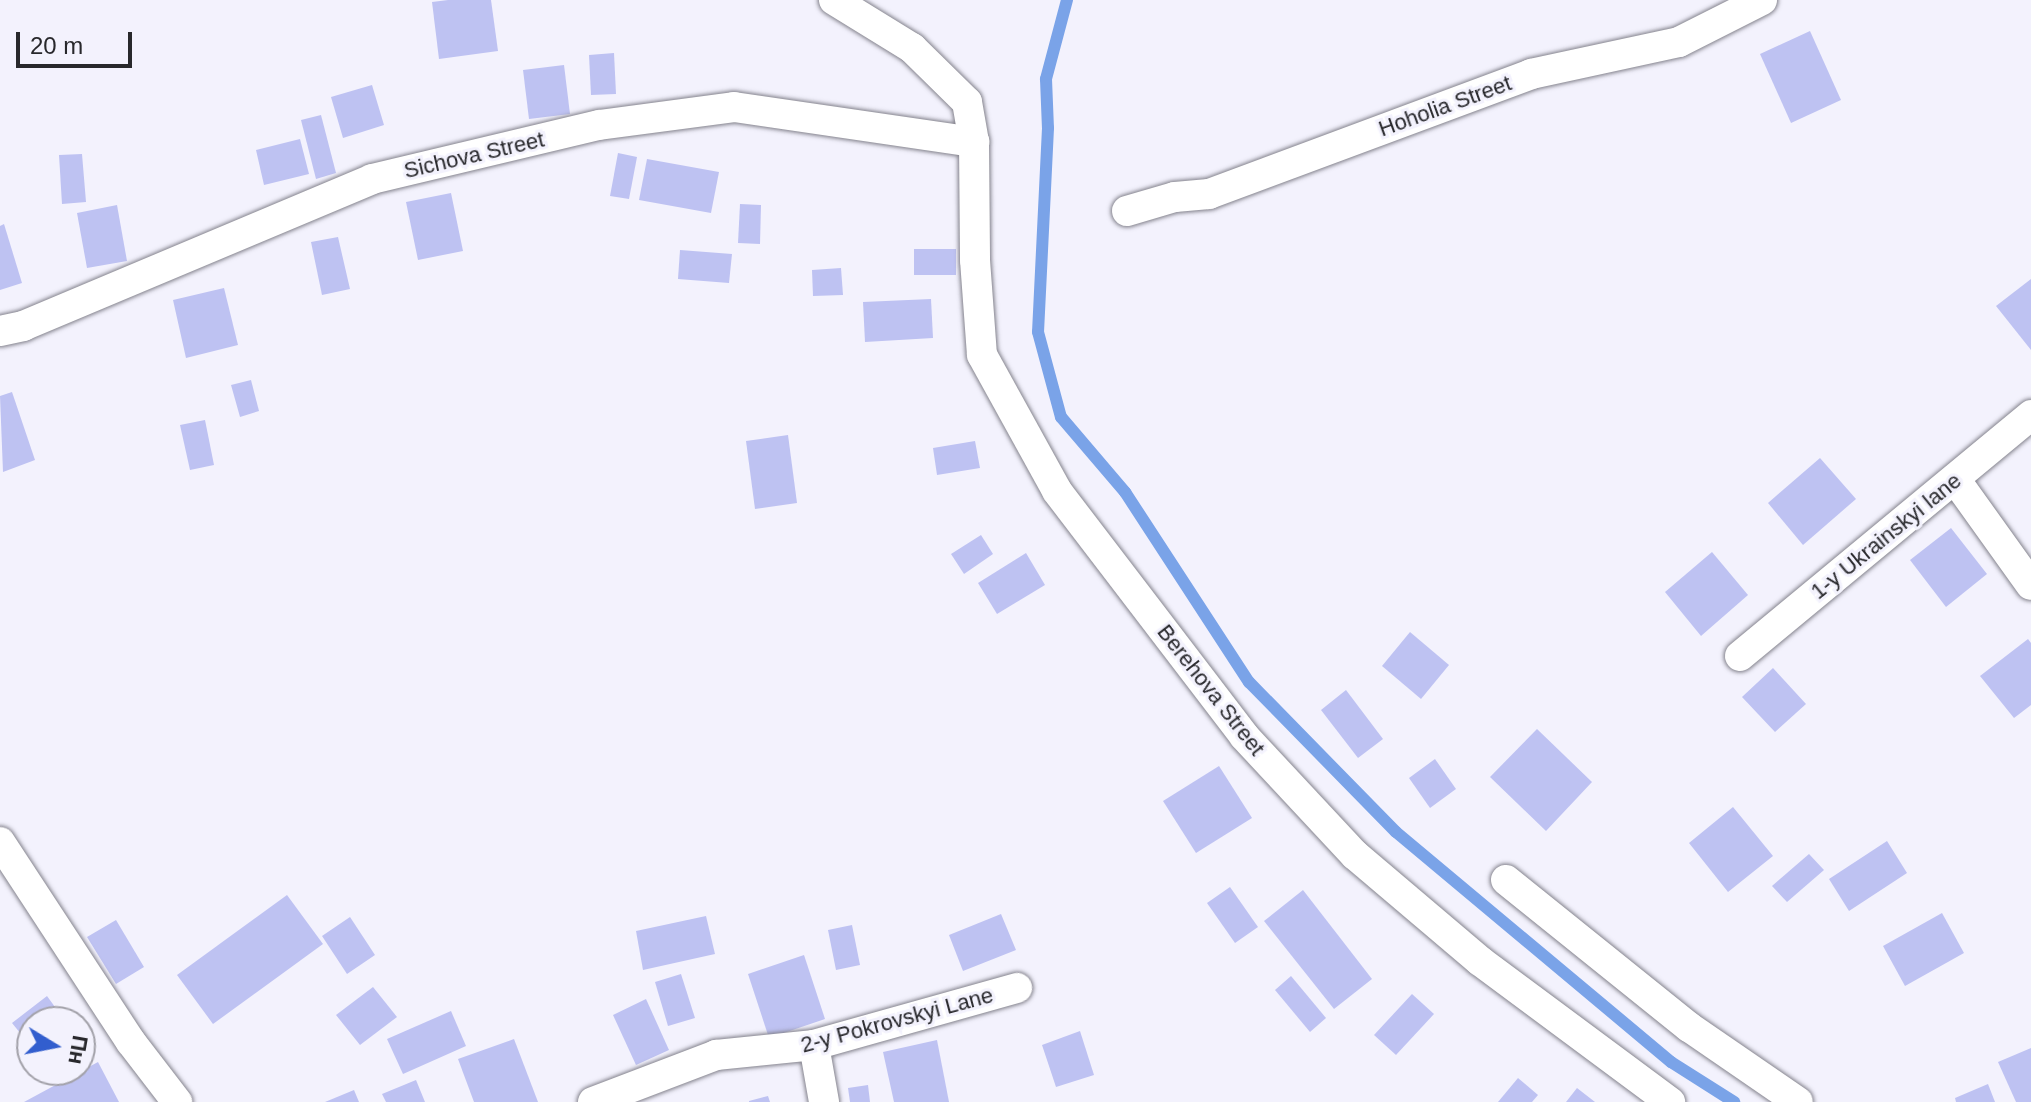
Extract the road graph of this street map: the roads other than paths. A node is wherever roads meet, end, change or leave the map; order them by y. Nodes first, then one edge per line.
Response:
1 (834, 0) edge
2 (1762, 0) edge
3 (974, 142) junction
4 (1127, 211) dead end
5 (0, 331) edge
6 (2031, 415) edge
7 (1955, 479) junction
8 (2031, 585) edge
9 (1740, 656) dead end
10 (0, 842) edge
11 (1506, 880) dead end
12 (1017, 988) dead end
13 (814, 1045) junction
14 (177, 1102) edge
15 (593, 1102) edge
16 (824, 1102) edge
17 (1670, 1102) edge
18 (1798, 1102) edge

1 - 3 street, Berehova Street
2 - 4 street, Hoholia Street
3 - 5 street, Sichova Street
3 - 17 street, Berehova Street
6 - 7 street, 1-y Ukrainskyi lane
7 - 8 street
7 - 9 street, 1-y Ukrainskyi lane
10 - 14 street
11 - 18 street
12 - 13 street, 2-y Pokrovskyi Lane
13 - 15 street, 2-y Pokrovskyi Lane
13 - 16 street

